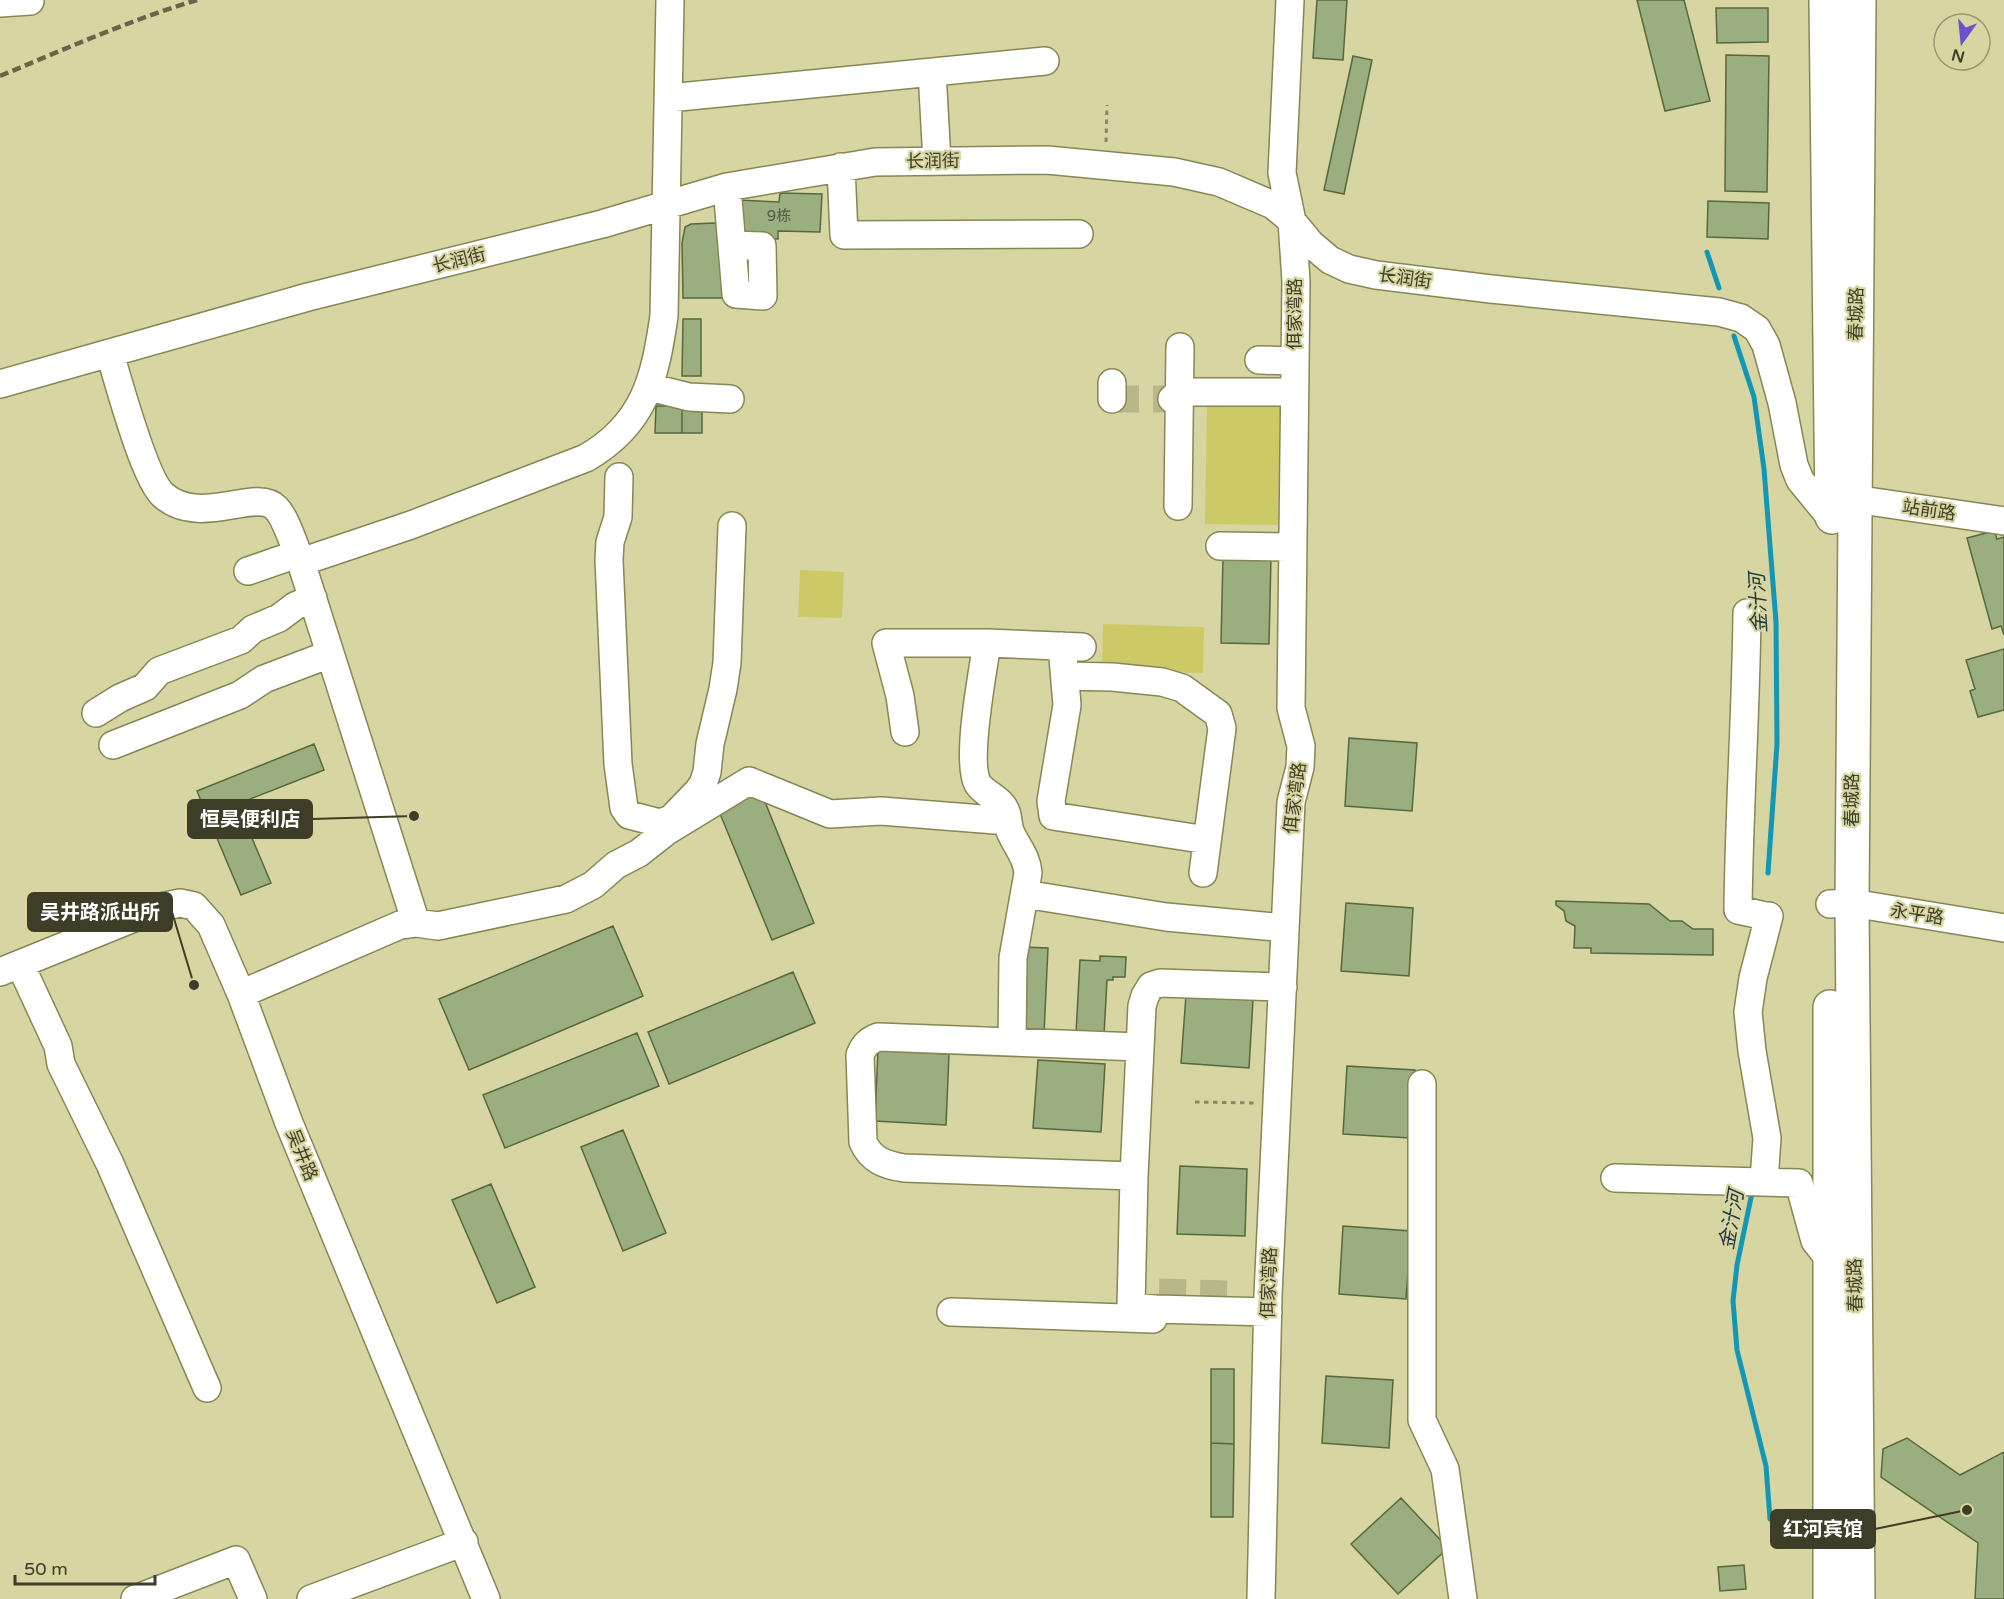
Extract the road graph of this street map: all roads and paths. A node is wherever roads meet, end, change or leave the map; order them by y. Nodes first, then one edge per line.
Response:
1 (670, 0) edge
2 (1290, 0) edge
3 (1826, 0) edge
4 (1859, 0) edge
5 (30, 1) edge
6 (0, 3) edge
7 (1045, 61) dead end
8 (932, 72) junction
9 (669, 98) junction
10 (1107, 105) dead end
11 (1106, 144) dead end
12 (937, 161) junction
13 (841, 167) junction
14 (727, 187) junction
15 (665, 204) junction
16 (1292, 221) junction
17 (1079, 234) dead end
18 (732, 245) dead end
19 (1179, 347) dead end
20 (110, 354) junction
21 (1259, 360) dead end
22 (1294, 361) junction
23 (0, 384) edge
24 (649, 387) junction
25 (1174, 392) junction
26 (1294, 392) junction
27 (730, 399) dead end
28 (1831, 417) junction
29 (1787, 424) junction
30 (619, 477) dead end
31 (1178, 506) dead end
32 (1843, 509) junction
33 (2004, 521) edge
34 (732, 526) dead end
35 (1220, 546) dead end
36 (1292, 548) junction
37 (299, 558) junction
38 (248, 571) dead end
39 (323, 609) junction
40 (1747, 613) dead end
41 (987, 643) junction
42 (330, 654) junction
43 (1065, 676) junction
44 (96, 713) dead end
45 (905, 732) dead end
46 (113, 745) dead end
47 (635, 817) junction
48 (1008, 821) junction
49 (1207, 840) junction
50 (628, 858) junction
51 (1203, 873) dead end
52 (1031, 895) dead end
53 (1841, 904) junction
54 (1244, 906) dead end
55 (1286, 920) junction
56 (416, 923) junction
57 (2004, 928) edge
58 (10, 968) edge
59 (1282, 987) junction
60 (241, 994) junction
61 (1012, 1042) junction
62 (1139, 1047) junction
63 (1422, 1084) dead end
64 (1195, 1102) dead end
65 (1242, 1103) dead end
66 (1134, 1176) junction
67 (1615, 1178) dead end
68 (1755, 1180) junction
69 (1830, 1260) junction
70 (1227, 1294) tunnel mouth
71 (1267, 1310) junction
72 (951, 1312) dead end
73 (207, 1388) dead end
74 (464, 1542) junction
75 (135, 1599) edge
76 (253, 1599) edge
77 (311, 1599) edge
78 (486, 1599) edge
79 (1262, 1599) edge
80 (1463, 1599) edge
81 (1830, 1599) edge
82 (1858, 1599) edge

1 - 9 street
2 - 16 street, 佴家湾路
3 - 28 main road, 春城路
4 - 32 main road, 春城路
5 - 6 street
7 - 8 street
8 - 9 street
8 - 12 street
9 - 15 street
10 - 11 path
12 - 13 street, 长润街
12 - 16 street, 长润街
13 - 14 street, 长润街
13 - 17 street
14 - 15 street, 长润街
14 - 18 street
15 - 20 street, 长润街
15 - 24 street
16 - 22 street, 佴家湾路
16 - 29 street, 长润街
19 - 25 street
20 - 23 street, 长润街
20 - 37 street
21 - 22 street
22 - 26 street, 佴家湾路
24 - 27 street
24 - 37 street
25 - 26 street
25 - 31 street
26 - 36 street, 佴家湾路
28 - 29 street
28 - 32 main road, 春城路
29 - 32 street, 长润街
30 - 47 street
32 - 33 street, 站前路
32 - 53 main road, 春城路
34 - 47 street
35 - 36 street
36 - 55 street, 佴家湾路
37 - 38 street
37 - 39 street
39 - 42 street
39 - 44 street
40 - 68 street
41 - 43 street
41 - 45 street
41 - 48 street
42 - 46 street
42 - 56 street
43 - 49 street
43 - 49 street
47 - 50 street
48 - 50 street
48 - 61 street
49 - 51 street
50 - 56 street
52 - 55 street
53 - 57 street, 永平路
53 - 69 main road, 春城路
53 - 82 main road, 春城路
54 - 55 street
55 - 59 street, 佴家湾路
56 - 60 street
58 - 60 street, 吴井路
58 - 73 street
59 - 62 street
59 - 71 street, 佴家湾路
60 - 74 street, 吴井路
61 - 62 street
61 - 66 street
62 - 66 street
63 - 80 street
64 - 65 path
66 - 71 street
67 - 68 street
68 - 69 street
69 - 81 main road, 春城路
70 - 71 street
71 - 72 street
71 - 79 street, 佴家湾路
74 - 77 street
74 - 78 street, 吴井路
75 - 76 street

